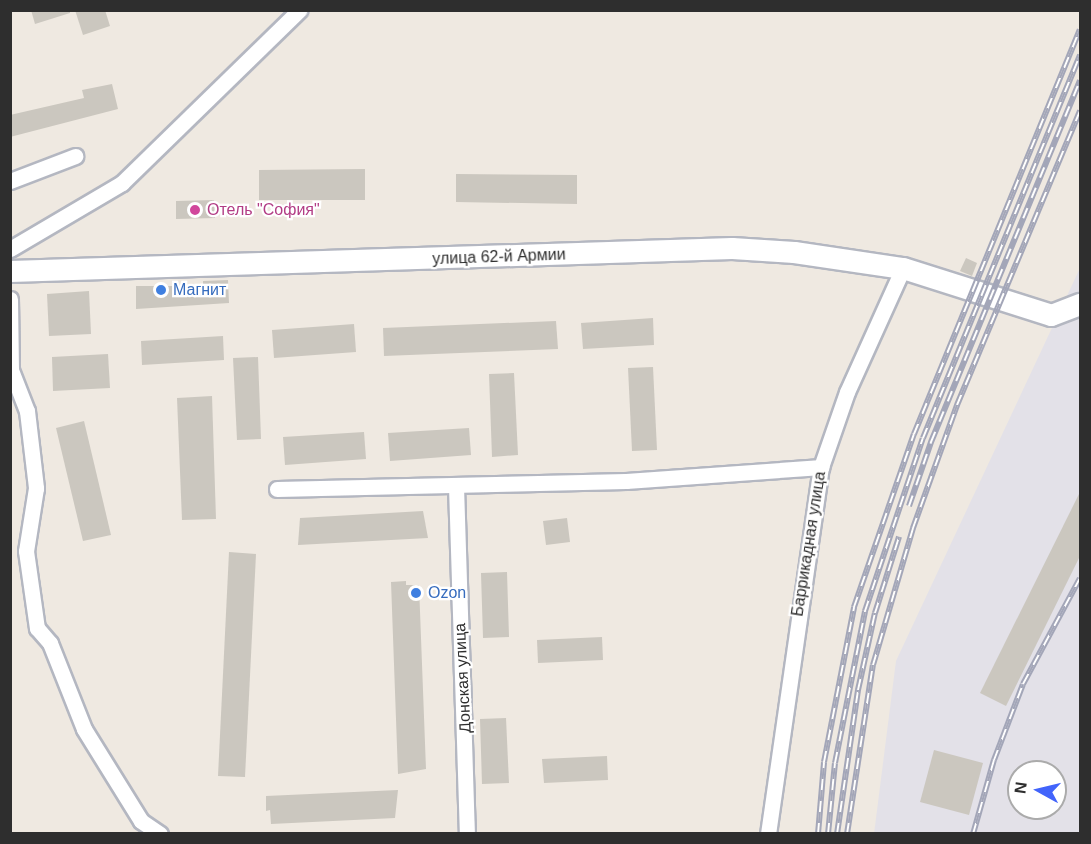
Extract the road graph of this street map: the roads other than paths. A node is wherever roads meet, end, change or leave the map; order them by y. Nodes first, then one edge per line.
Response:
1 (299, 10) edge
2 (75, 156) dead end
3 (10, 180) edge
4 (10, 249) edge
5 (903, 268) junction
6 (10, 271) edge
7 (10, 299) edge
8 (1080, 304) edge
9 (821, 467) junction
10 (456, 486) junction
11 (277, 489) dead end
12 (160, 834) edge
13 (466, 834) edge
14 (768, 834) edge

1 - 4 street
2 - 3 street
5 - 6 street, улица 62-й Армии
5 - 8 street, улица 62-й Армии
5 - 9 street, Баррикадная улица
7 - 12 street
9 - 10 street
9 - 14 street, Баррикадная улица
10 - 11 street
10 - 13 street, Донская улица

